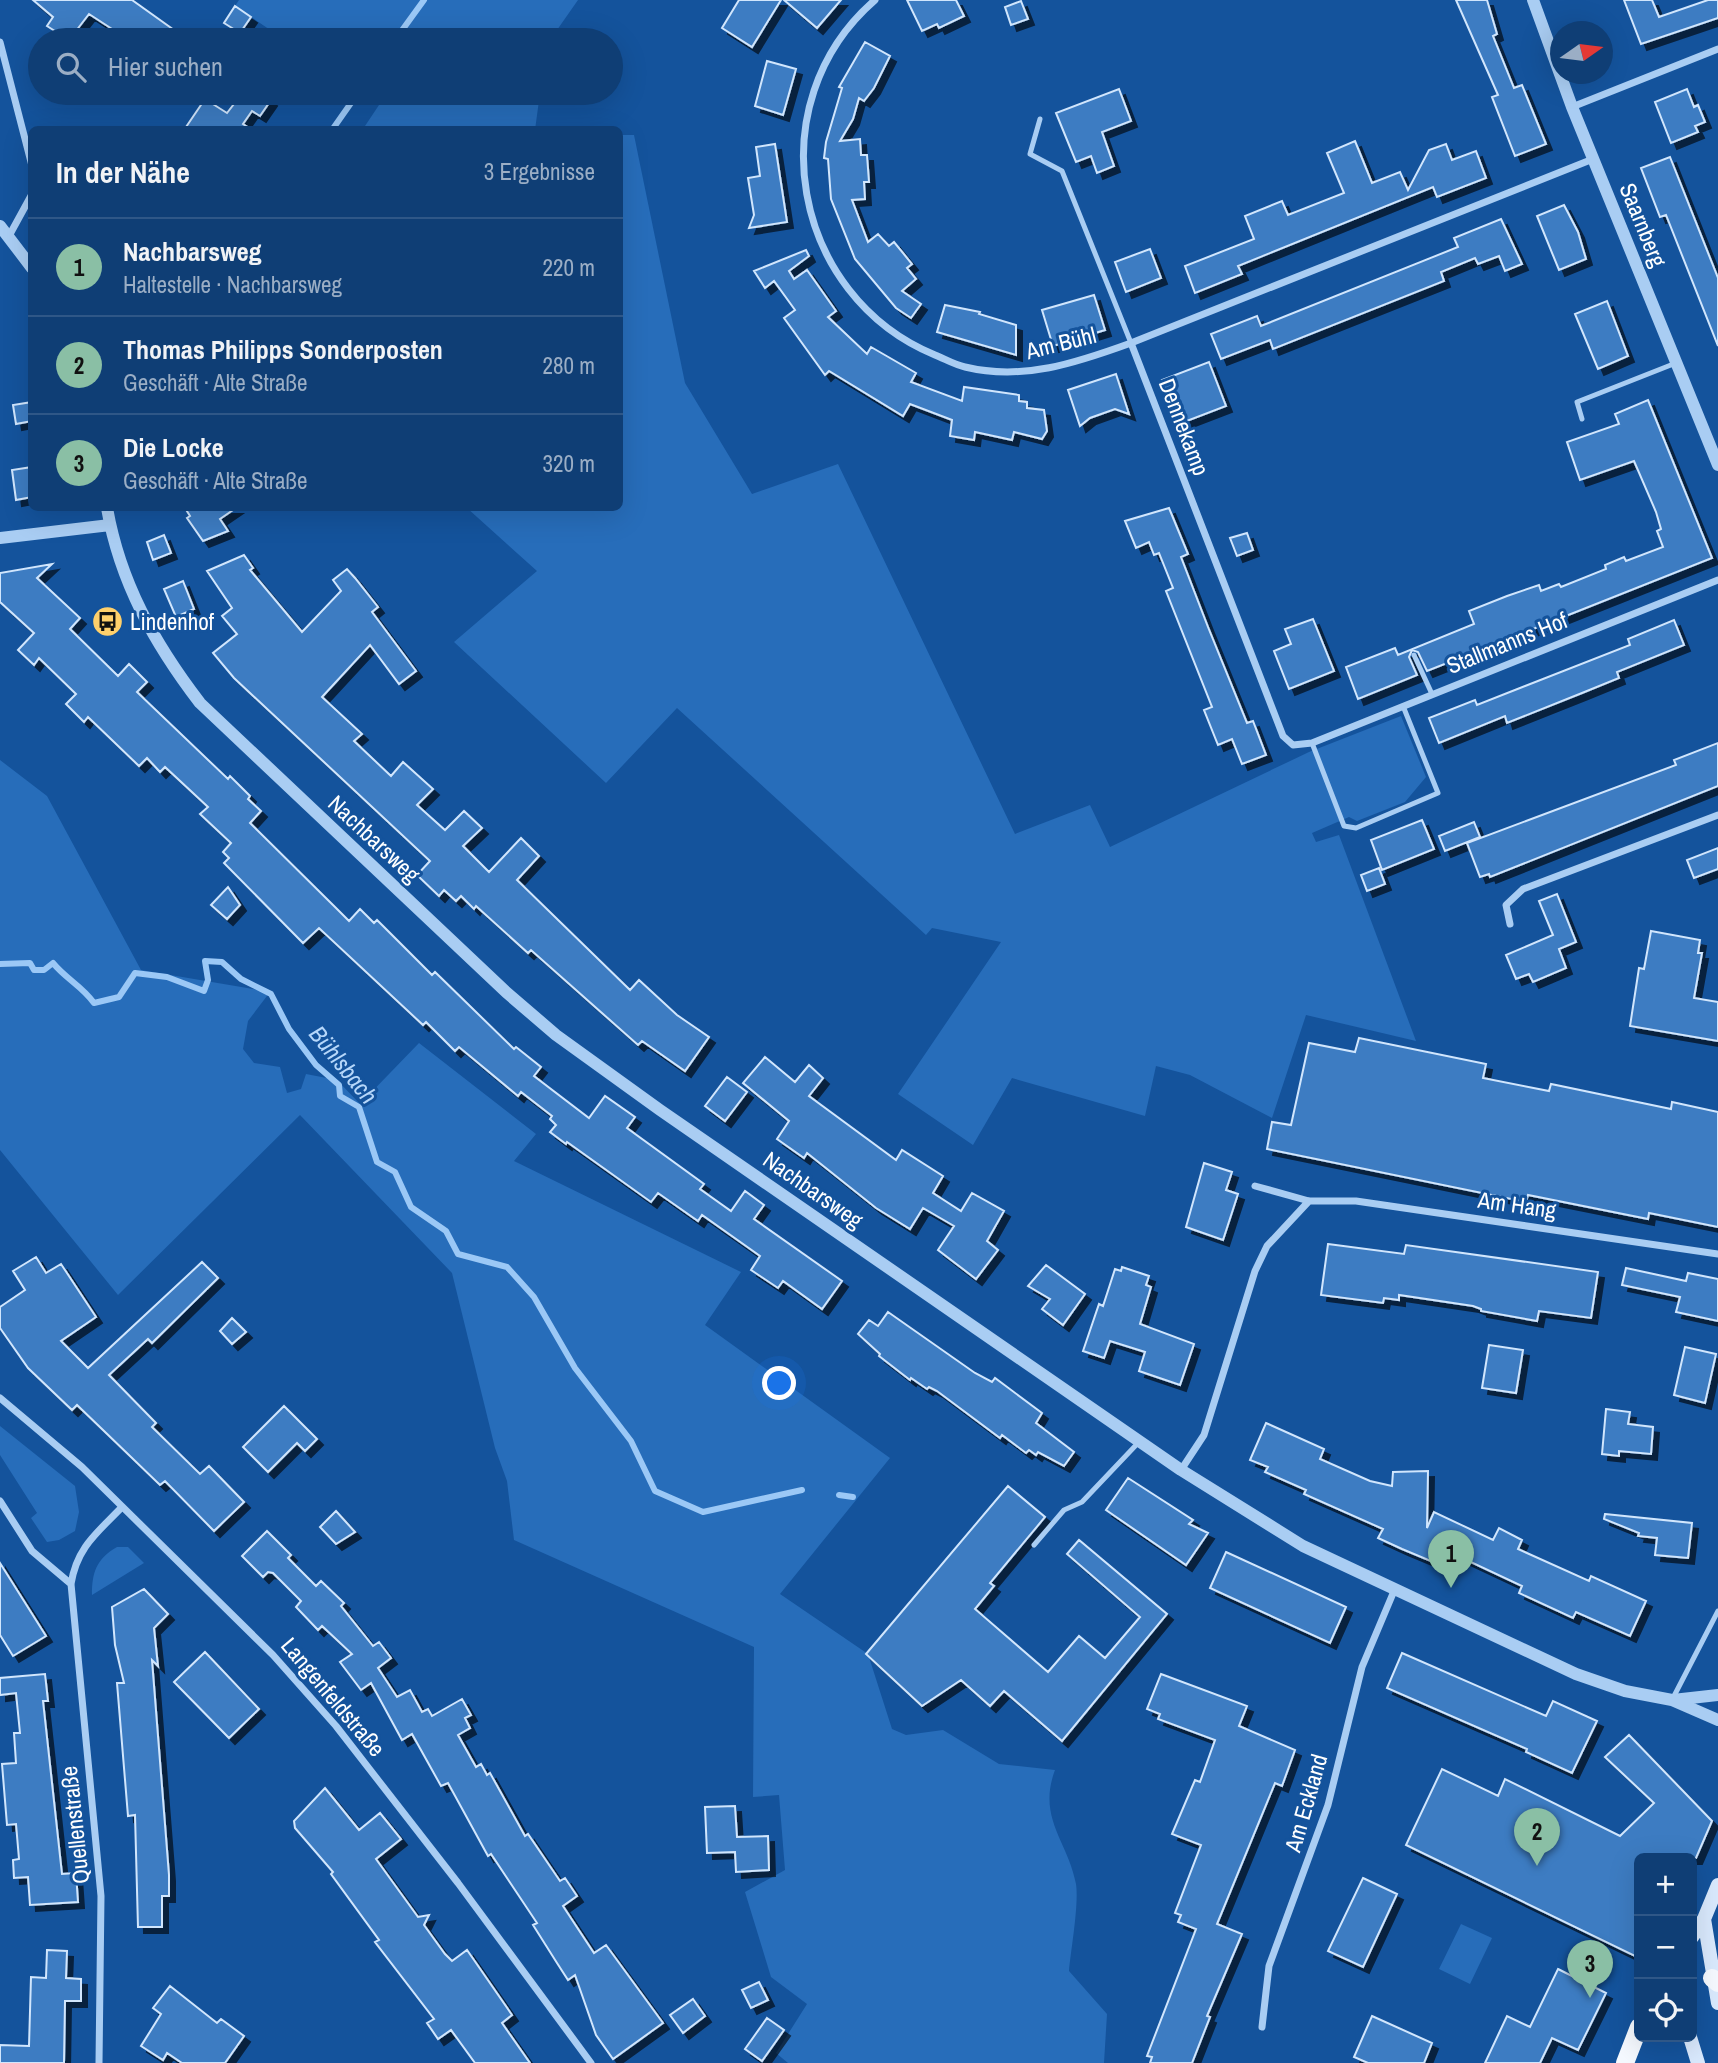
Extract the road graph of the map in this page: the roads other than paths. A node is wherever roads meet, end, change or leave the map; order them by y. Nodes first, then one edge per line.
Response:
1 (875, 0) edge
2 (1533, 0) edge
3 (0, 42) edge
4 (1718, 49) edge
5 (1572, 107) junction
6 (1040, 118) dead end
7 (28, 154) edge
8 (1593, 159) junction
9 (28, 199) edge
10 (5, 231) edge
11 (28, 263) edge
12 (1131, 344) junction
13 (1676, 363) junction
14 (1582, 419) dead end
15 (1718, 465) edge
16 (108, 511) edge
17 (110, 525) junction
18 (0, 538) edge
19 (1718, 580) edge
20 (1414, 654) dead end
21 (1432, 694) junction
22 (1403, 705) junction
23 (1312, 743) junction
24 (1718, 815) edge
25 (1510, 924) dead end
26 (1255, 1186) dead end
27 (1309, 1201) junction
28 (1718, 1254) edge
29 (0, 1398) edge
30 (1140, 1441) junction
31 (1181, 1470) junction
32 (0, 1501) edge
33 (122, 1507) junction
34 (1034, 1545) dead end
35 (71, 1584) junction
36 (1394, 1591) junction
37 (1718, 1611) edge
38 (1718, 1696) edge
39 (1672, 1700) junction
40 (1718, 1720) edge
41 (1718, 1885) edge
42 (1704, 1919) junction
43 (1697, 1930) edge
44 (1715, 1980) edge
45 (1718, 2003) edge
46 (1262, 2027) dead end
47 (1634, 2040) edge
48 (1692, 2042) edge
49 (99, 2063) edge
50 (591, 2063) edge
51 (1625, 2063) edge
52 (1698, 2063) edge

1 - 12 street, Am Bühl
2 - 5 street, Saarnberg
3 - 7 street
4 - 5 street
5 - 8 street, Saarnberg
6 - 12 lane, Dennekamp
8 - 12 street, Am Bühl
8 - 13 street, Saarnberg
9 - 10 street
10 - 11 street
12 - 23 street, Dennekamp
13 - 14 lane
13 - 15 street, Saarnberg
16 - 17 street, Nachbarsweg
17 - 18 street
17 - 30 street, Nachbarsweg
19 - 21 street, Stallmanns Hof
20 - 21 lane
21 - 22 street, Stallmanns Hof
22 - 23 street, Stallmanns Hof
22 - 23 lane
24 - 25 street
26 - 27 street, Am Hang
27 - 28 street, Am Hang
27 - 31 street
29 - 33 street, Langenfeldstraße
30 - 31 street, Nachbarsweg
30 - 34 lane
31 - 36 street, Nachbarsweg
32 - 35 street
33 - 35 street, Quellenstraße
33 - 50 street, Langenfeldstraße
35 - 49 street, Quellenstraße
36 - 39 street, Nachbarsweg
36 - 46 street, Am Eckland
37 - 39 lane
38 - 39 street, Nachbarsweg
39 - 40 street, Nachbarsweg
41 - 42 main road
42 - 43 main road
42 - 44 main road
44 - 45 main road
47 - 51 main road
48 - 52 main road

